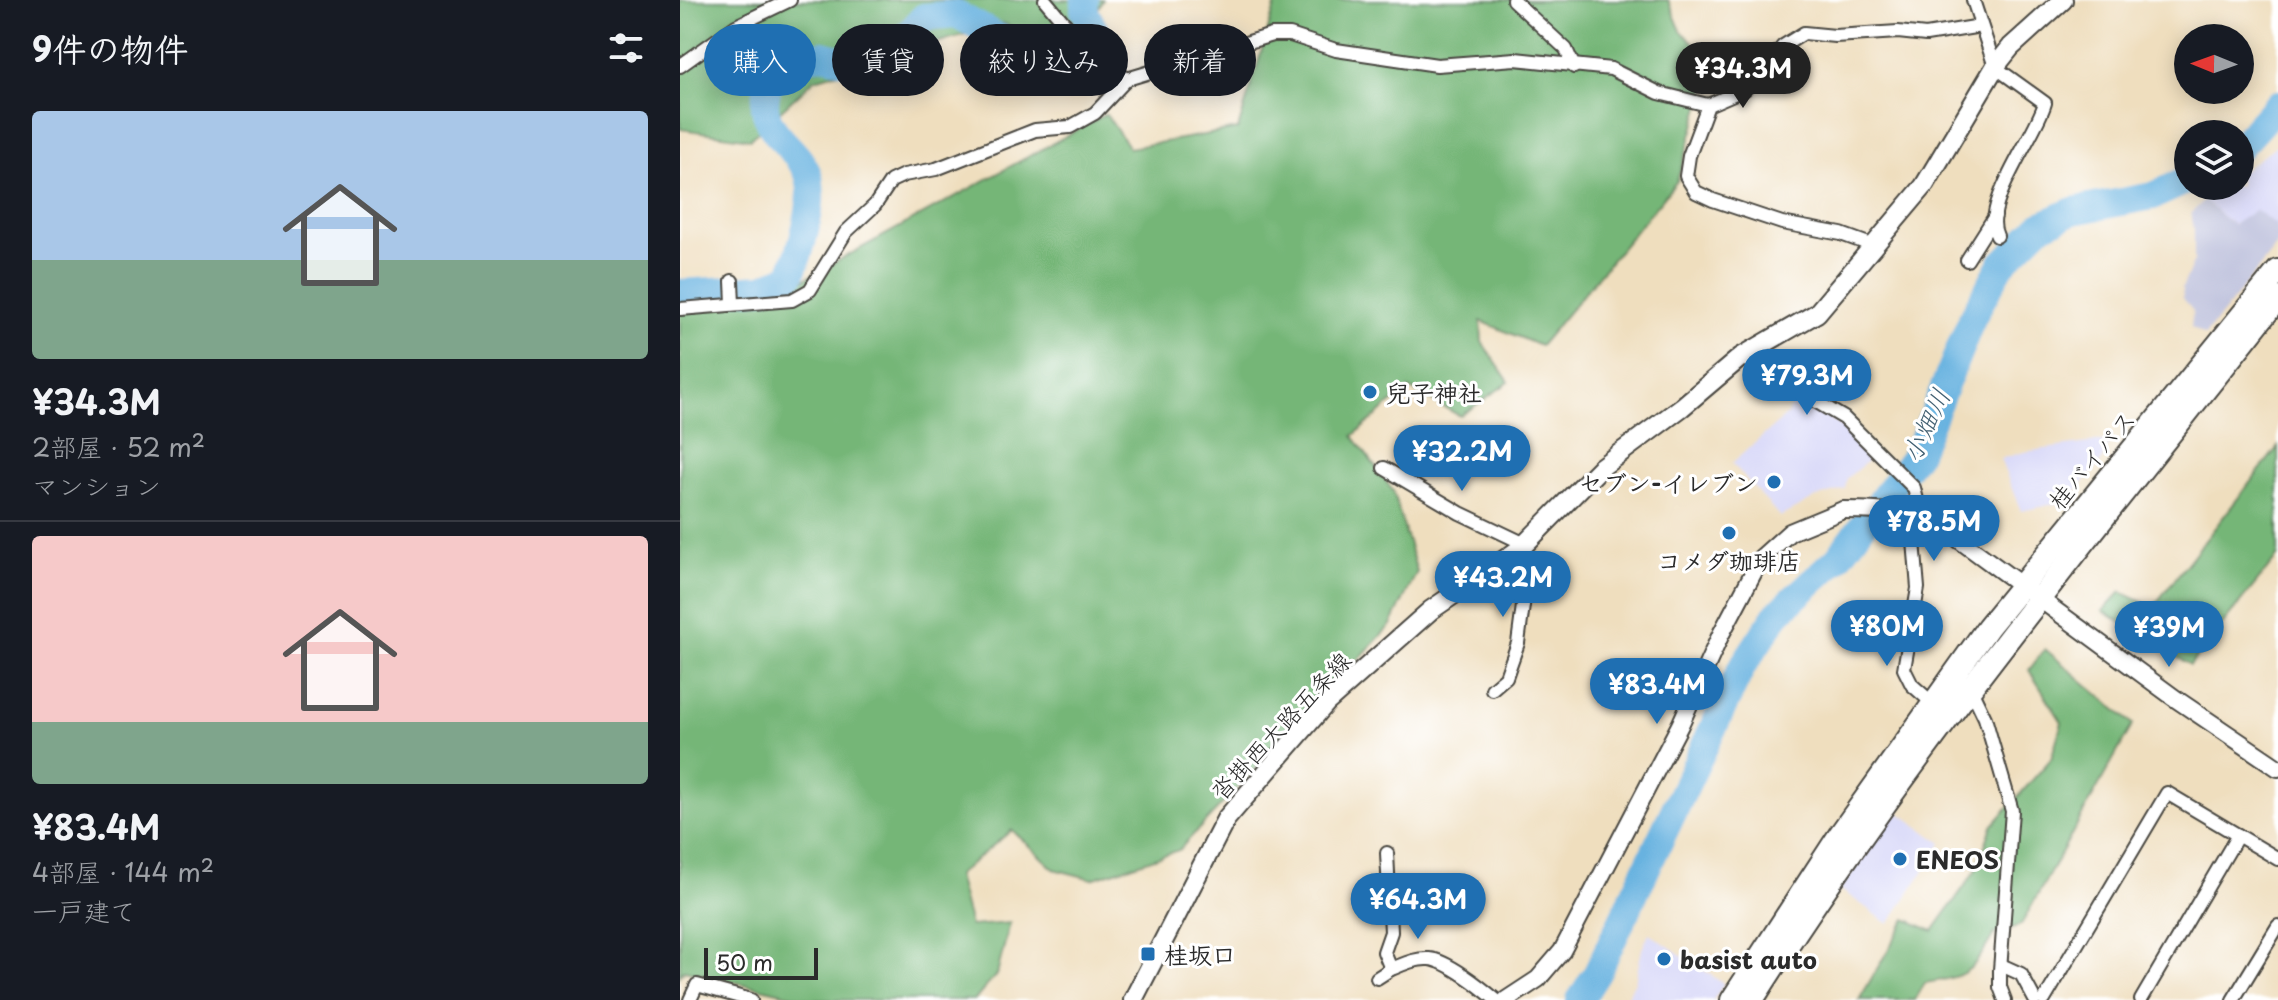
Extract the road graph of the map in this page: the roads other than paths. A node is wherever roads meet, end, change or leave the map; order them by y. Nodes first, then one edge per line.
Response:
1 (790, 0) edge
2 (1045, 0) edge
3 (1513, 0) edge
4 (1973, 0) edge
5 (2063, 0) edge
6 (1065, 24) edge
7 (1981, 26) junction
8 (680, 66) edge
9 (1574, 67) junction
10 (1995, 67) junction
11 (1128, 79) edge
12 (1111, 96) edge
13 (1708, 105) junction
14 (1996, 215) junction
15 (1997, 236) dead end
16 (1874, 246) junction
17 (1967, 260) dead end
18 (2278, 271) edge
19 (732, 281) dead end
20 (2278, 298) edge
21 (733, 303) junction
22 (680, 309) edge
23 (1741, 357) junction
24 (1384, 468) dead end
25 (1523, 546) junction
26 (2031, 593) junction
27 (1492, 689) dead end
28 (1971, 689) junction
29 (1940, 710) junction
30 (2278, 768) edge
31 (2238, 835) junction
32 (1387, 853) dead end
33 (2278, 859) edge
34 (2278, 926) edge
35 (2001, 965) junction
36 (1391, 969) junction
37 (1377, 978) dead end
38 (690, 1000) edge
39 (751, 1000) edge
40 (1133, 1000) edge
41 (1496, 1000) edge
42 (1506, 1000) edge
43 (1732, 1000) edge
44 (1752, 1000) edge
45 (2005, 1000) edge
46 (2035, 1000) edge
47 (2044, 1000) edge
48 (2141, 1000) edge
49 (2233, 1000) edge

1 - 8 street
2 - 6 street
3 - 9 street
4 - 7 street
5 - 10 main road, 沓掛西大路五条線
7 - 10 street
7 - 13 street
9 - 11 street
9 - 13 street
10 - 14 street
10 - 16 main road, 沓掛西大路五条線
12 - 21 street
13 - 16 street
14 - 15 street
14 - 17 street
16 - 23 main road, 沓掛西大路五条線
18 - 26 highway, 桂バイパス
19 - 21 street
20 - 26 highway, 桂バイパス
21 - 22 street
23 - 25 main road, 沓掛西大路五条線
23 - 29 street
24 - 25 street
25 - 27 street
25 - 40 main road, 沓掛西大路五条線
26 - 28 highway, 桂バイパス
26 - 29 highway, 桂バイパス
26 - 30 street
26 - 42 street, bridge
28 - 29 highway, 桂バイパス
28 - 35 street
29 - 43 highway, 桂バイパス
29 - 44 highway, 桂バイパス
31 - 33 street
31 - 47 street
31 - 48 street
32 - 36 street
34 - 49 street
35 - 45 street
35 - 46 street
36 - 37 street
36 - 41 street
38 - 39 street

